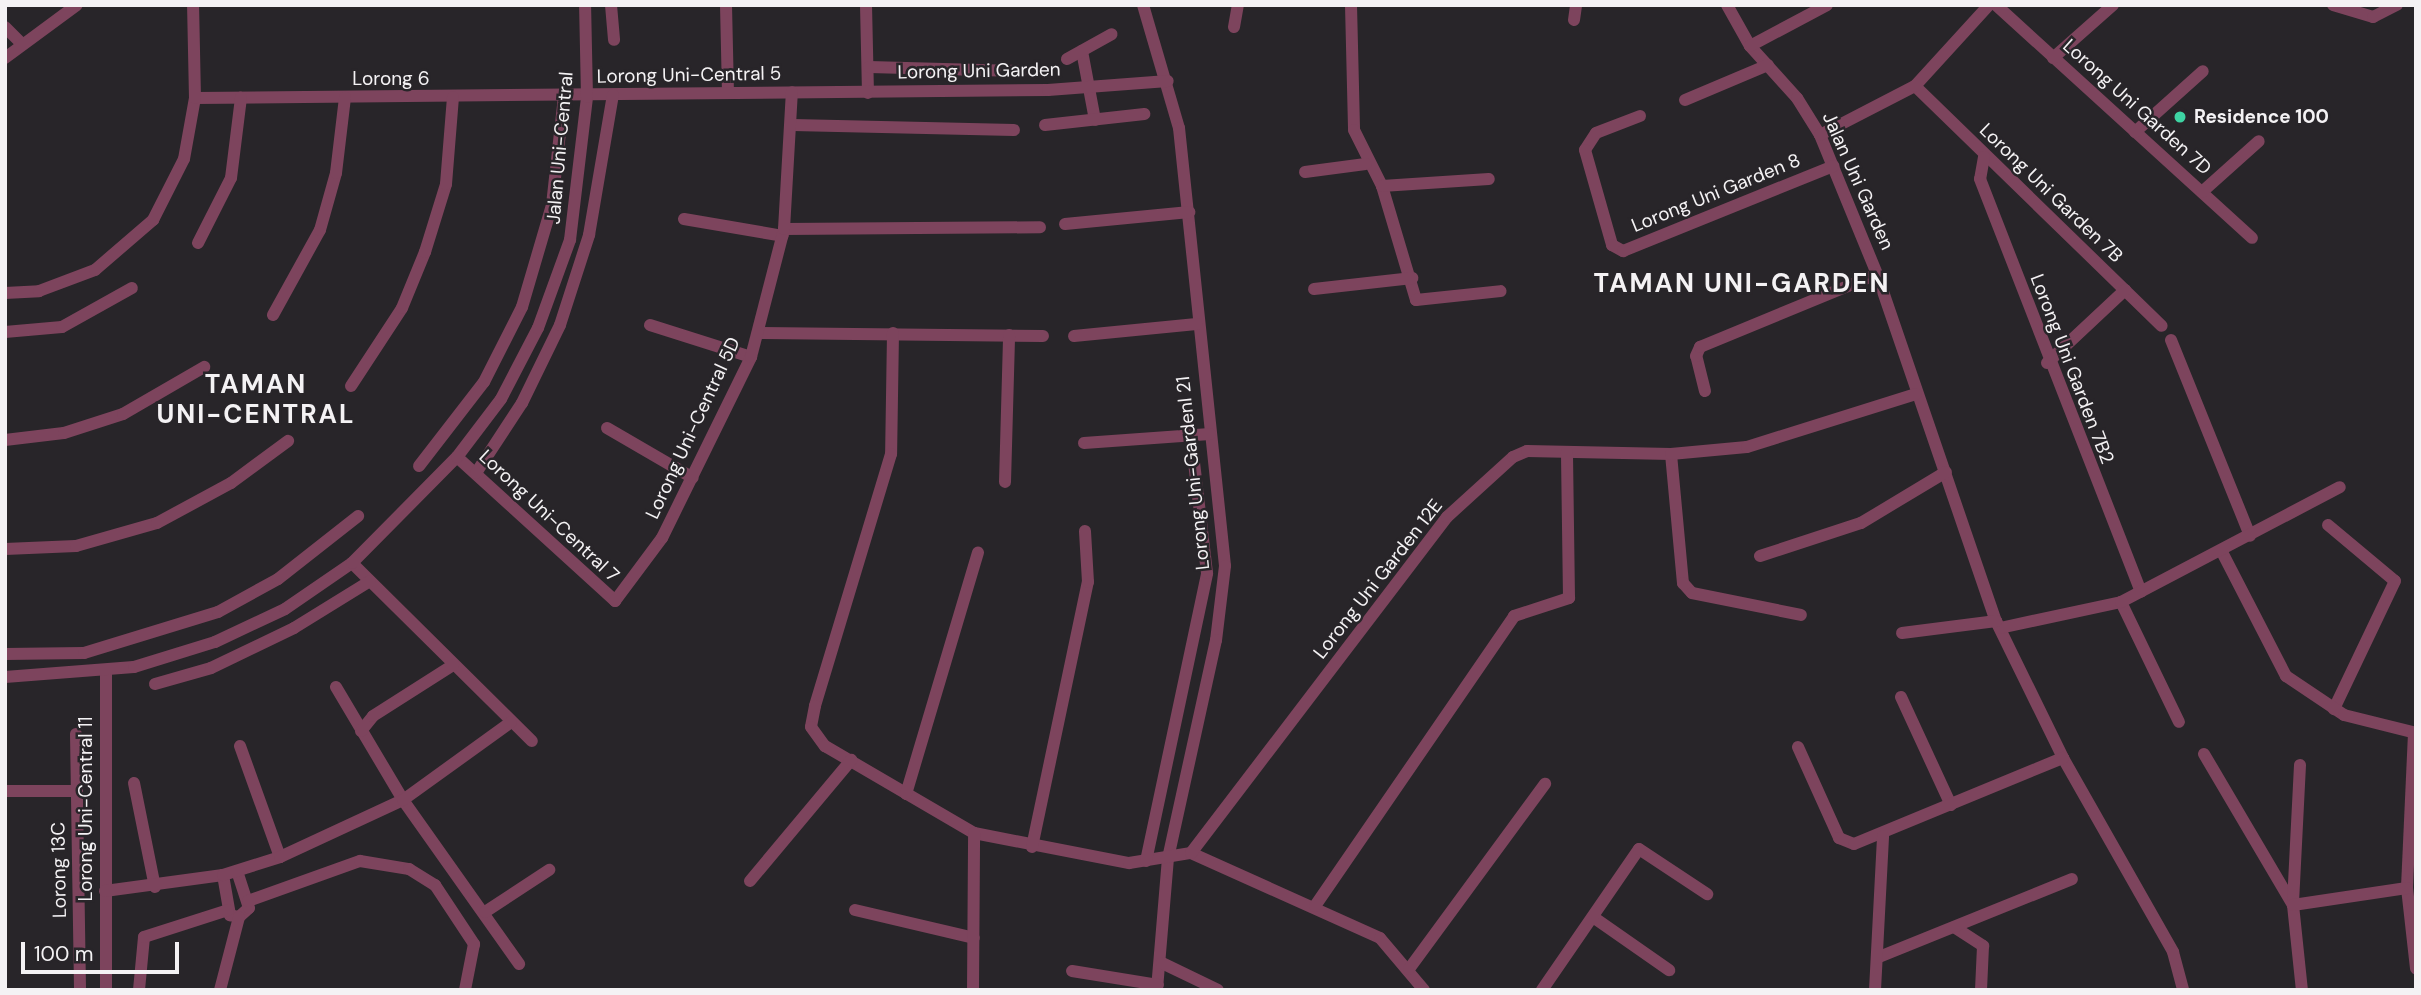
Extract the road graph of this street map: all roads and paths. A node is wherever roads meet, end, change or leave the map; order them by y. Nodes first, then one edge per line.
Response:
1 (77, 5) edge
2 (193, 5) edge
3 (585, 5) edge
4 (611, 5) edge
5 (726, 5) edge
6 (866, 5) edge
7 (1143, 5) edge
8 (1238, 5) edge
9 (1351, 5) edge
10 (1576, 5) edge
11 (1727, 5) edge
12 (1827, 5) edge
13 (1989, 5) edge
14 (1996, 5) edge
15 (2113, 5) edge
16 (2333, 5) edge
17 (2397, 5) edge
18 (1574, 20) dead end
19 (5, 27) edge
20 (1234, 27) dead end
21 (1112, 34) dead end
22 (614, 40) dead end
23 (21, 43) junction
24 (1750, 46) junction
25 (1082, 51) junction
26 (5, 58) edge
27 (2053, 58) junction
28 (1067, 60) dead end
29 (1768, 65) junction
30 (869, 67) junction
31 (1022, 71) dead end
32 (2203, 71) dead end
33 (1168, 81) junction
34 (1915, 86) junction
35 (1092, 87) junction
36 (792, 92) junction
37 (728, 93) junction
38 (868, 93) junction
39 (613, 95) junction
40 (453, 97) junction
41 (564, 97) junction
42 (587, 97) junction
43 (195, 98) junction
44 (241, 98) junction
45 (345, 98) junction
46 (1685, 100) dead end
47 (1144, 114) dead end
48 (1640, 116) dead end
49 (1095, 120) junction
50 (793, 125) junction
51 (1045, 125) dead end
52 (1014, 130) dead end
53 (2134, 132) junction
54 (1820, 135) junction
55 (2259, 141) dead end
56 (1984, 157) junction
57 (1365, 163) junction
58 (1833, 166) junction
59 (1305, 172) dead end
60 (1489, 178) dead end
61 (1382, 186) junction
62 (2202, 192) junction
63 (1189, 212) junction
64 (684, 219) dead end
65 (1065, 224) dead end
66 (1040, 227) dead end
67 (783, 233) junction
68 (2252, 238) dead end
69 (198, 243) dead end
70 (1877, 274) junction
71 (1412, 278) junction
72 (132, 288) dead end
73 (1314, 289) dead end
74 (2125, 290) junction
75 (1501, 291) dead end
76 (5, 293) edge
77 (272, 315) dead end
78 (1196, 324) junction
79 (650, 325) dead end
80 (2162, 326) dead end
81 (5, 332) edge
82 (759, 333) junction
83 (893, 333) junction
84 (1009, 335) junction
85 (1043, 336) dead end
86 (1074, 336) dead end
87 (2171, 340) dead end
88 (751, 357) junction
89 (2047, 363) junction
90 (204, 367) dead end
91 (351, 386) dead end
92 (1705, 391) dead end
93 (1916, 394) junction
94 (607, 428) dead end
95 (1210, 434) junction
96 (1191, 437) junction
97 (5, 440) edge
98 (288, 441) dead end
99 (1084, 443) dead end
100 (1567, 452) junction
101 (1671, 454) junction
102 (457, 457) junction
103 (419, 466) dead end
104 (1946, 472) junction
105 (476, 473) junction
106 (693, 478) junction
107 (1005, 482) dead end
108 (2340, 488) dead end
109 (358, 516) dead end
110 (2328, 525) dead end
111 (1085, 531) dead end
112 (2250, 536) junction
113 (5, 548) edge
114 (2222, 552) junction
115 (978, 553) dead end
116 (1760, 555) dead end
117 (352, 563) junction
118 (370, 581) junction
119 (2141, 592) junction
120 (615, 601) joint
121 (2121, 602) junction
122 (1801, 615) dead end
123 (1998, 625) junction
124 (1902, 633) dead end
125 (1197, 636) junction
126 (1216, 640) junction
127 (5, 654) edge
128 (453, 665) junction
129 (106, 670) junction
130 (5, 677) edge
131 (155, 684) dead end
132 (336, 687) dead end
133 (1900, 697) dead end
134 (2334, 709) junction
135 (511, 722) junction
136 (2179, 722) dead end
137 (361, 732) junction
138 (2415, 733) edge
139 (76, 734) dead end
140 (532, 741) dead end
141 (240, 746) dead end
142 (1798, 747) dead end
143 (2204, 754) dead end
144 (2063, 758) junction
145 (851, 760) junction
146 (2300, 765) dead end
147 (134, 783) dead end
148 (1545, 784) dead end
149 (5, 791) edge
150 (77, 791) junction
151 (906, 794) junction
152 (403, 800) junction
153 (1951, 805) junction
154 (974, 833) junction
155 (1883, 836) junction
156 (1032, 847) junction
157 (1191, 853) junction
158 (280, 857) junction
159 (1168, 858) junction
160 (1146, 862) junction
161 (549, 870) dead end
162 (237, 871) junction
163 (223, 875) junction
164 (2072, 879) dead end
165 (750, 881) dead end
166 (155, 887) junction
167 (2407, 888) junction
168 (105, 891) junction
169 (1707, 894) dead end
170 (248, 901) junction
171 (2293, 905) junction
172 (1315, 906) junction
173 (855, 910) dead end
174 (485, 912) junction
175 (234, 914) junction
176 (1592, 916) junction
177 (1954, 927) junction
178 (974, 938) junction
179 (1880, 957) junction
180 (1162, 963) junction
181 (519, 964) dead end
182 (2416, 968) edge
183 (1409, 969) junction
184 (1670, 970) dead end
185 (1072, 971) dead end
186 (1157, 987) edge
187 (80, 990) edge
188 (106, 990) edge
189 (139, 990) edge
190 (220, 990) edge
191 (465, 990) edge
192 (973, 990) edge
193 (1218, 990) edge
194 (1424, 990) edge
195 (1542, 990) edge
196 (1875, 990) edge
197 (1981, 990) edge
198 (2183, 990) edge
199 (2302, 990) edge

1 - 23 street
2 - 43 street
3 - 42 street, Jalan Uni-Central
4 - 22 street
5 - 37 street
6 - 30 street
7 - 33 street, Lorong Uni-Gardenl 21
8 - 20 street
9 - 57 street
10 - 18 street
11 - 24 street, Jalan Uni Garden
12 - 24 street
13 - 34 street
14 - 27 street, Lorong Uni Garden 7D
15 - 27 street
16 - 17 street
19 - 23 street
21 - 25 street
23 - 26 street
24 - 29 street, Jalan Uni Garden
25 - 28 street
25 - 35 street
27 - 53 street, Lorong Uni Garden 7D
29 - 46 street
29 - 54 street, Jalan Uni Garden
30 - 31 street
30 - 38 street
32 - 53 street
33 - 35 street, Lorong Uni Garden
33 - 63 street, Lorong Uni-Gardenl 21
34 - 54 street
34 - 56 street, Lorong Uni Garden 7B
35 - 38 street, Lorong Uni Garden
35 - 49 street
36 - 37 street, Lorong Uni-Central 5
36 - 38 street, Lorong Uni Garden
36 - 50 street, Lorong Uni-Central 5D
37 - 39 street, Lorong Uni-Central 5
39 - 42 street, Lorong Uni-Central 5
39 - 105 street
40 - 41 street, Lorong 6
40 - 45 street, Lorong 6
40 - 91 street
41 - 42 street, Lorong 6
41 - 103 street
42 - 102 street, Jalan Uni-Central
43 - 44 street, Lorong 6
43 - 76 street
44 - 45 street, Lorong 6
44 - 69 street
45 - 77 street
47 - 49 street
48 - 58 street, Lorong Uni Garden 8
49 - 51 street
50 - 52 street
50 - 67 street, Lorong Uni-Central 5D
53 - 62 street, Lorong Uni Garden 7D
54 - 58 street, Jalan Uni Garden
55 - 62 street
56 - 74 street, Lorong Uni Garden 7B
56 - 89 street, Lorong Uni Garden 7B2
57 - 59 street
57 - 61 street
58 - 70 street, Jalan Uni Garden
60 - 61 street
61 - 71 street
62 - 68 street, Lorong Uni Garden 7D
63 - 65 street
63 - 78 street, Lorong Uni-Gardenl 21
64 - 67 street
66 - 67 street
67 - 82 street, Lorong Uni-Central 5D
70 - 92 street
70 - 93 street, Jalan Uni Garden
71 - 73 street
71 - 75 street
72 - 81 street
74 - 80 street, Lorong Uni Garden 7B
74 - 89 street
78 - 86 street
78 - 95 street, Lorong Uni-Gardenl 21
79 - 88 street
82 - 83 street
82 - 88 street, Lorong Uni-Central 5D
83 - 84 street
83 - 145 street
84 - 85 street
84 - 107 street
87 - 112 street
88 - 106 street, Lorong Uni-Central 5D
89 - 119 street, Lorong Uni Garden 7B2
90 - 97 street
93 - 101 street
93 - 104 street, Jalan Uni Garden
94 - 106 street
95 - 96 street
95 - 126 street, Lorong Uni-Gardenl 21
96 - 99 street
96 - 125 street
98 - 113 street
100 - 101 street
100 - 157 street, Lorong Uni Garden 12E
100 - 172 street
101 - 122 street
102 - 105 street, Lorong Uni-Central 7
102 - 117 street, Jalan Uni-Central
104 - 116 street
104 - 123 street, Jalan Uni Garden
105 - 120 street, Lorong Uni-Central 7
106 - 120 street, Lorong Uni-Central 5D
108 - 112 street
109 - 127 street
110 - 134 street
111 - 156 street
112 - 114 street
114 - 119 street
114 - 134 street
115 - 151 street
117 - 118 street
117 - 129 street, Jalan Uni-Central
118 - 128 street
118 - 131 street
119 - 121 street
121 - 123 street
121 - 136 street
123 - 124 street
123 - 144 street, Jalan Uni Garden
125 - 126 street
125 - 160 street
126 - 159 street, Lorong Uni-Gardenl 21
128 - 135 street
128 - 137 street
129 - 130 street, Jalan Uni-Central
129 - 168 street, Lorong Uni-Central 11
132 - 137 street
133 - 153 street
134 - 138 street
135 - 140 street
135 - 152 street
137 - 152 street
138 - 167 street
139 - 150 street, Lorong 13C
141 - 158 street
142 - 155 street
143 - 171 street
144 - 153 street
144 - 198 street, Jalan Uni Garden
145 - 151 street
145 - 165 street
146 - 171 street
147 - 166 street
148 - 183 street
149 - 150 street
150 - 187 street, Lorong 13C
151 - 154 street
152 - 158 street
152 - 174 street
153 - 155 street
154 - 156 street
154 - 178 street
155 - 179 street
156 - 160 street
157 - 159 street
157 - 172 street
158 - 162 street
159 - 160 street
159 - 180 street, Lorong Uni-Gardenl 21
161 - 174 street
162 - 163 street
162 - 170 street
163 - 166 street
163 - 175 street
164 - 177 street
166 - 168 street
167 - 171 street
167 - 182 street
168 - 188 street, Lorong Uni-Central 11
169 - 176 street
170 - 175 street
170 - 191 street
171 - 199 street
172 - 183 street
173 - 178 street
174 - 181 street
175 - 189 street
175 - 190 street
176 - 184 street
176 - 195 street
177 - 179 street
177 - 197 street
178 - 192 street
179 - 196 street
180 - 186 street, Lorong Uni-Gardenl 21
180 - 193 street
183 - 194 street
185 - 186 street

